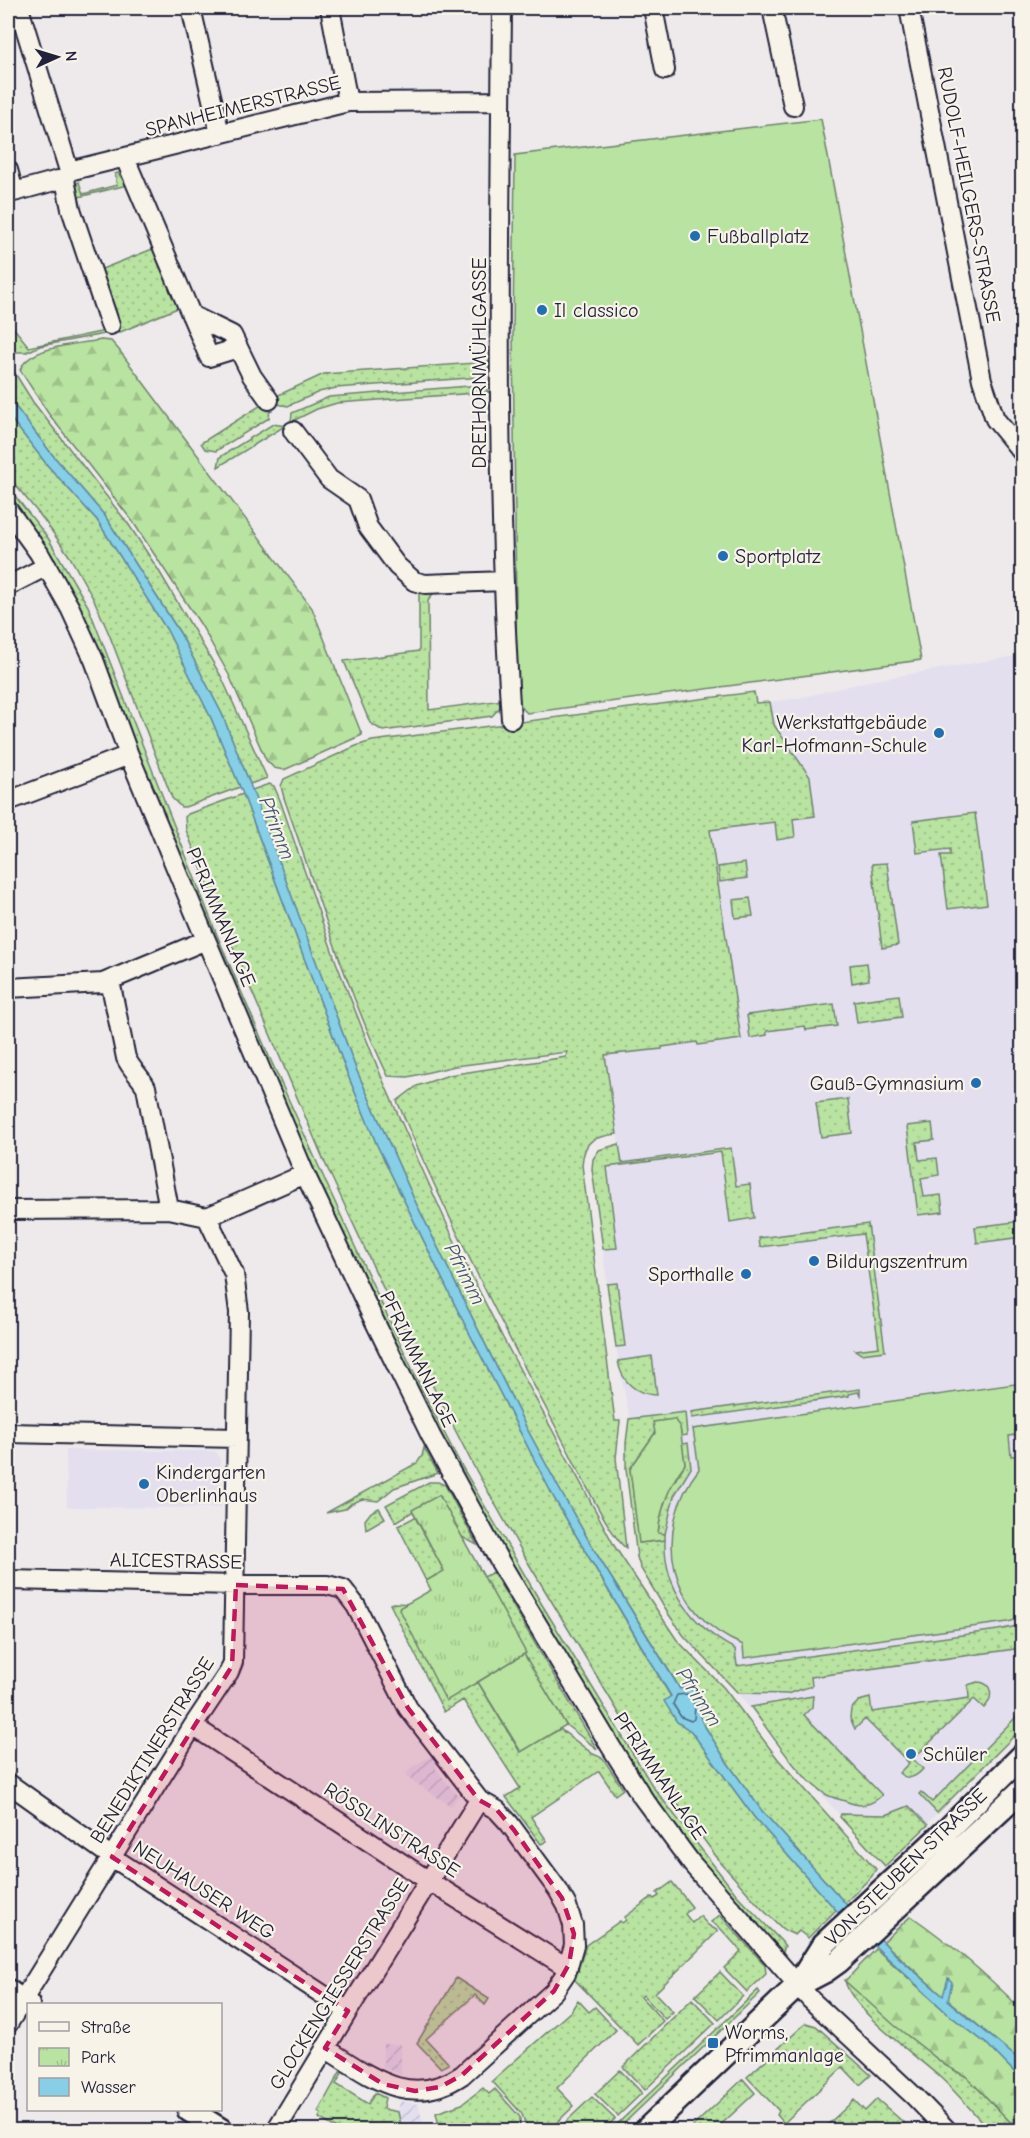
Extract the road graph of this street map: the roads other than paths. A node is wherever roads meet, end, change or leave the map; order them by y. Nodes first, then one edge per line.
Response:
1 (19, 8) edge
2 (191, 8) edge
3 (330, 8) edge
4 (502, 8) edge
5 (653, 8) edge
6 (772, 8) edge
7 (909, 8) edge
8 (665, 70) dead end
9 (501, 101) junction
10 (348, 102) junction
11 (793, 106) dead end
12 (220, 134) junction
13 (125, 158) junction
14 (8, 170) edge
15 (67, 176) junction
16 (191, 315) junction
17 (110, 325) dead end
18 (238, 348) junction
19 (269, 400) dead end
20 (293, 431) dead end
21 (1023, 452) edge
22 (8, 510) edge
23 (47, 566) junction
24 (504, 581) junction
25 (8, 586) edge
26 (511, 719) dead end
27 (129, 755) junction
28 (8, 801) edge
29 (206, 940) junction
30 (110, 981) junction
31 (8, 988) edge
32 (305, 1174) junction
33 (169, 1209) junction
34 (8, 1210) edge
35 (207, 1217) junction
36 (8, 1433) edge
37 (237, 1438) junction
38 (8, 1580) edge
39 (236, 1585) junction
40 (193, 1726) junction
41 (1023, 1756) edge
42 (8, 1783) edge
43 (1023, 1790) edge
44 (479, 1800) junction
45 (112, 1857) junction
46 (429, 1881) junction
47 (897, 1892) junction
48 (568, 1968) junction
49 (798, 1985) junction
50 (19, 1999) edge
51 (348, 2011) junction
52 (8, 2024) edge
53 (325, 2049) junction
54 (192, 2111) edge
55 (222, 2130) edge
56 (276, 2130) edge
57 (646, 2130) edge
58 (947, 2130) edge

1 - 15 street
2 - 12 street
3 - 10 street
4 - 9 street, DREIHORNMÜHLGASSE
5 - 8 street
6 - 11 street
7 - 21 street, RUDOLF-HEILGERS-STRASSE
9 - 10 street, SPANHEIMERSTRASSE
9 - 24 street, DREIHORNMÜHLGASSE
10 - 12 street, SPANHEIMERSTRASSE
12 - 13 street, SPANHEIMERSTRASSE
13 - 15 street, SPANHEIMERSTRASSE
13 - 16 street
14 - 15 street, SPANHEIMERSTRASSE
15 - 17 street
16 - 18 street
16 - 18 street
18 - 19 street
20 - 24 street
22 - 23 street, PFRIMMANLAGE
23 - 25 street
23 - 27 street, PFRIMMANLAGE
24 - 26 street, DREIHORNMÜHLGASSE
27 - 28 street
27 - 29 street, PFRIMMANLAGE
29 - 30 street
29 - 32 street, PFRIMMANLAGE
30 - 31 street
30 - 33 street
32 - 35 street
32 - 49 street, PFRIMMANLAGE
33 - 34 street
33 - 35 street
35 - 37 street, BENEDIKTINERSTRASSE
36 - 37 street
37 - 39 street, BENEDIKTINERSTRASSE
38 - 39 street, ALICESTRASSE
39 - 40 street, BENEDIKTINERSTRASSE
39 - 44 street, ALICESTRASSE
40 - 45 street, BENEDIKTINERSTRASSE
40 - 46 street, RÖSSLINSTRASSE
41 - 47 street, VON-STEUBEN-STRASSE
42 - 45 street, NEUHAUSER WEG
43 - 47 street, VON-STEUBEN-STRASSE
44 - 46 street, GLOCKENGIESSERSTRASSE
44 - 48 street
45 - 50 street, BENEDIKTINERSTRASSE
45 - 51 street, NEUHAUSER WEG
46 - 48 street, RÖSSLINSTRASSE
46 - 51 street, GLOCKENGIESSERSTRASSE
47 - 49 street, VON-STEUBEN-STRASSE
48 - 53 street
49 - 57 street, VON-STEUBEN-STRASSE
49 - 58 street, PFRIMMANLAGE
50 - 52 street, BENEDIKTINERSTRASSE
51 - 53 street, GLOCKENGIESSERSTRASSE
53 - 56 street, GLOCKENGIESSERSTRASSE
54 - 55 street

